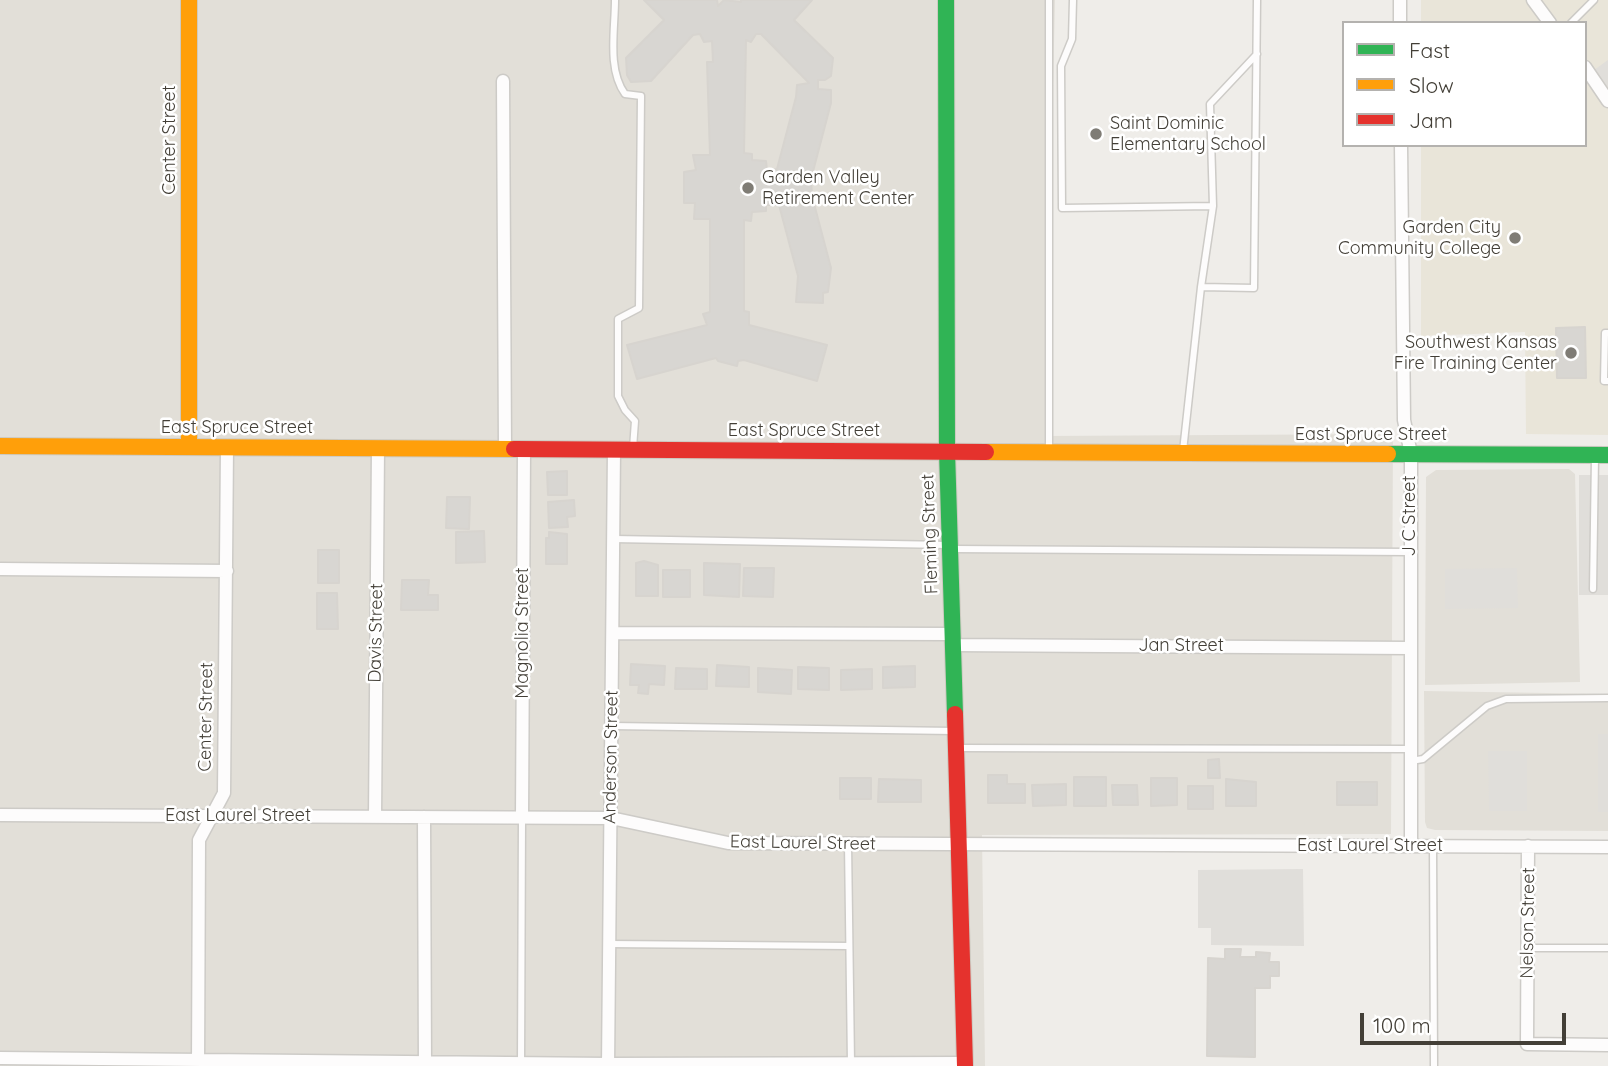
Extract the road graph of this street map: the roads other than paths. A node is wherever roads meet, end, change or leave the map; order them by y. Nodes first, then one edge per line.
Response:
1 (189, 0) edge
2 (615, 0) edge
3 (946, 0) edge
4 (1049, 0) edge
5 (1073, 0) edge
6 (1257, 0) edge
7 (1400, 0) edge
8 (1533, 0) edge
9 (1594, 0) edge
10 (1400, 21) edge
11 (1549, 21) edge
12 (1573, 21) edge
13 (1257, 54) junction
14 (1587, 69) edge
15 (503, 81) dead end
16 (1604, 87) edge
17 (1608, 101) edge
18 (1401, 147) edge
19 (1213, 205) junction
20 (1201, 287) junction
21 (1608, 333) edge
22 (1608, 381) edge
23 (0, 446) edge
24 (189, 447) junction
25 (227, 447) junction
26 (378, 448) junction
27 (505, 449) junction
28 (524, 449) junction
29 (614, 450) junction
30 (633, 450) junction
31 (947, 452) junction
32 (1049, 452) junction
33 (1182, 453) junction
34 (1410, 454) junction
35 (1601, 455) edge
36 (614, 539) junction
37 (950, 547) junction
38 (1410, 552) junction
39 (0, 569) edge
40 (227, 571) junction
41 (1593, 589) dead end
42 (613, 633) junction
43 (952, 639) junction
44 (1410, 648) junction
45 (1608, 698) edge
46 (612, 726) junction
47 (955, 731) junction
48 (956, 748) junction
49 (1410, 755) junction
50 (0, 815) edge
51 (212, 816) junction
52 (374, 817) junction
53 (424, 817) junction
54 (522, 818) junction
55 (611, 818) junction
56 (848, 844) junction
57 (958, 845) junction
58 (1411, 846) junction
59 (1433, 846) junction
60 (1528, 846) junction
61 (1608, 847) edge
62 (609, 944) junction
63 (849, 946) junction
64 (1528, 948) junction
65 (1608, 948) edge
66 (1608, 1045) edge
67 (0, 1058) edge
68 (521, 1063) junction
69 (198, 1064) edge
70 (425, 1064) edge
71 (851, 1064) junction
72 (965, 1064) edge
73 (608, 1065) edge
74 (1434, 1066) edge

1 - 24 street, Center Street
2 - 30 lane
3 - 31 street, Fleming Street
4 - 32 lane
5 - 19 lane
6 - 13 lane
7 - 10 street
8 - 11 street
9 - 12 lane
13 - 19 lane
13 - 20 lane
14 - 16 street
15 - 27 street
16 - 17 street
18 - 34 street, J C Street
19 - 20 lane
20 - 33 lane
21 - 22 lane
23 - 24 street, East Spruce Street
24 - 25 street, East Spruce Street
25 - 26 street, East Spruce Street
25 - 40 street, Center Street
26 - 27 street, East Spruce Street
26 - 52 street, Davis Street
27 - 28 street, East Spruce Street
28 - 29 street, East Spruce Street
28 - 54 street, Magnolia Street
29 - 30 street, East Spruce Street
29 - 36 street, Anderson Street
30 - 31 street, East Spruce Street
31 - 32 street, East Spruce Street
31 - 37 street, Fleming Street
32 - 33 street, East Spruce Street
33 - 34 street, East Spruce Street
34 - 35 street, East Spruce Street
34 - 38 street, J C Street
35 - 41 lane
36 - 37 lane
36 - 42 street, Anderson Street
37 - 38 lane
37 - 43 street, Fleming Street
38 - 44 street, J C Street
39 - 40 street
40 - 51 street, Center Street
42 - 43 street, Jan Street
42 - 46 street, Anderson Street
43 - 44 street, Jan Street
43 - 47 street, Fleming Street
44 - 49 street, J C Street
45 - 49 lane
46 - 47 lane
46 - 55 street, Anderson Street
47 - 48 street, Fleming Street
48 - 49 lane
48 - 57 street, Fleming Street
49 - 58 street, J C Street
50 - 51 street, East Laurel Street
51 - 52 street, East Laurel Street
51 - 69 street, Center Street
52 - 53 street, East Laurel Street
53 - 54 street, East Laurel Street
53 - 70 street
54 - 55 street, East Laurel Street
54 - 68 lane
55 - 56 street, East Laurel Street
55 - 62 street, Anderson Street
56 - 57 street, East Laurel Street
56 - 63 lane
57 - 58 street, East Laurel Street
57 - 72 street, Fleming Street
58 - 59 street, East Laurel Street
59 - 60 street, East Laurel Street
59 - 74 lane
60 - 61 street, East Laurel Street
60 - 64 street, Nelson Street
62 - 63 lane
62 - 73 street, Anderson Street
63 - 71 lane
64 - 65 lane
64 - 66 street, Nelson Street
67 - 69 street
68 - 70 street
68 - 73 street
69 - 70 street
71 - 72 street
71 - 73 street

